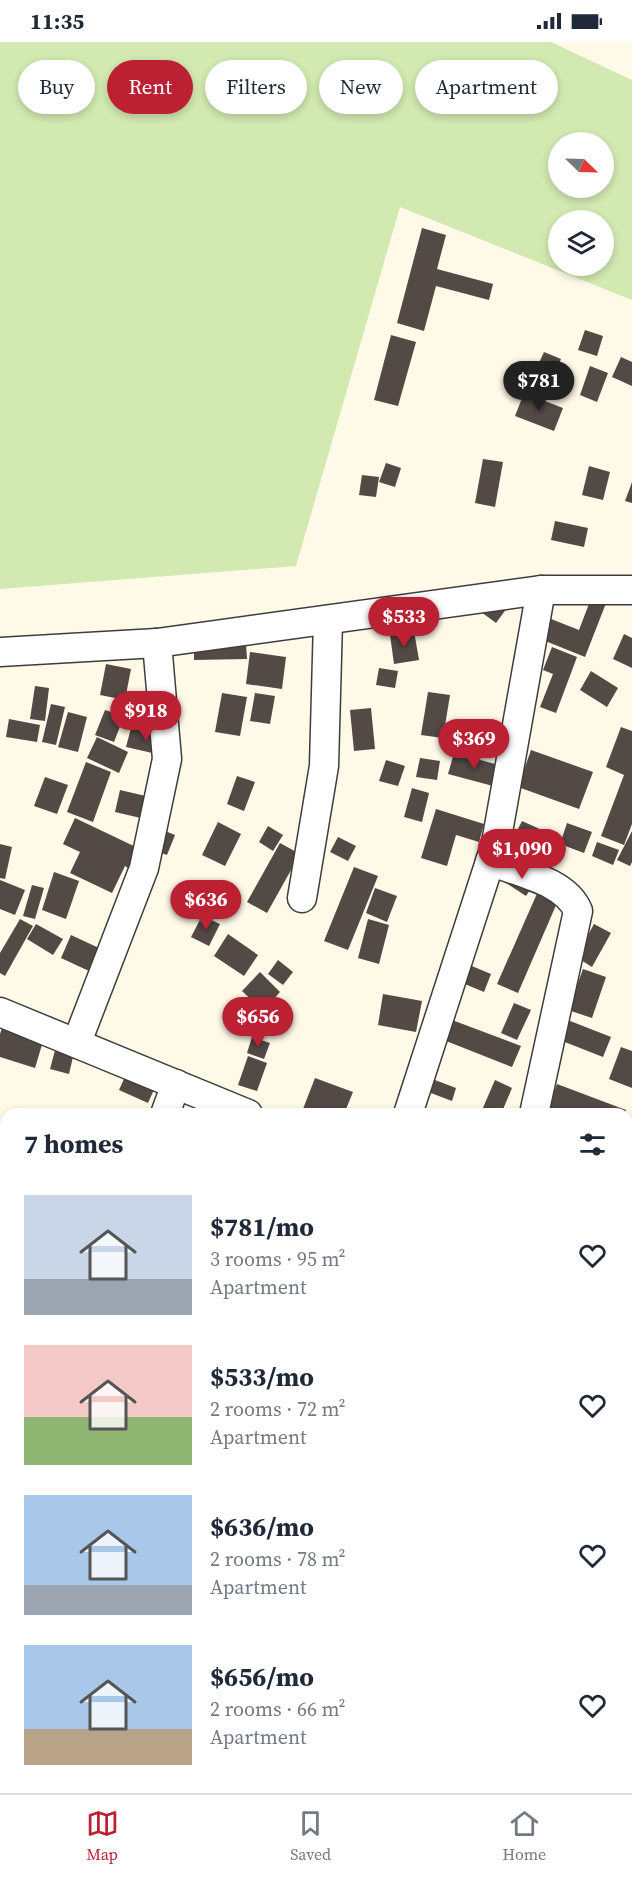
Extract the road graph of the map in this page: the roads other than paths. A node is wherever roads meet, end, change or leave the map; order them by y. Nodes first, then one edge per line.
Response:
1 (542, 590) junction
2 (632, 590) edge
3 (328, 620) junction
4 (156, 644) junction
5 (0, 652) edge
6 (490, 861) junction
7 (302, 898) dead end
8 (2, 1020) edge
9 (77, 1042) junction
10 (176, 1084) junction
11 (167, 1108) edge
12 (234, 1108) edge
13 (410, 1108) edge
14 (535, 1108) edge

1 - 2 street
1 - 3 street
1 - 6 street
3 - 4 street
3 - 7 street
4 - 5 street
4 - 9 street
6 - 13 street
6 - 14 street
8 - 9 street
9 - 10 street
10 - 11 street
10 - 12 street

